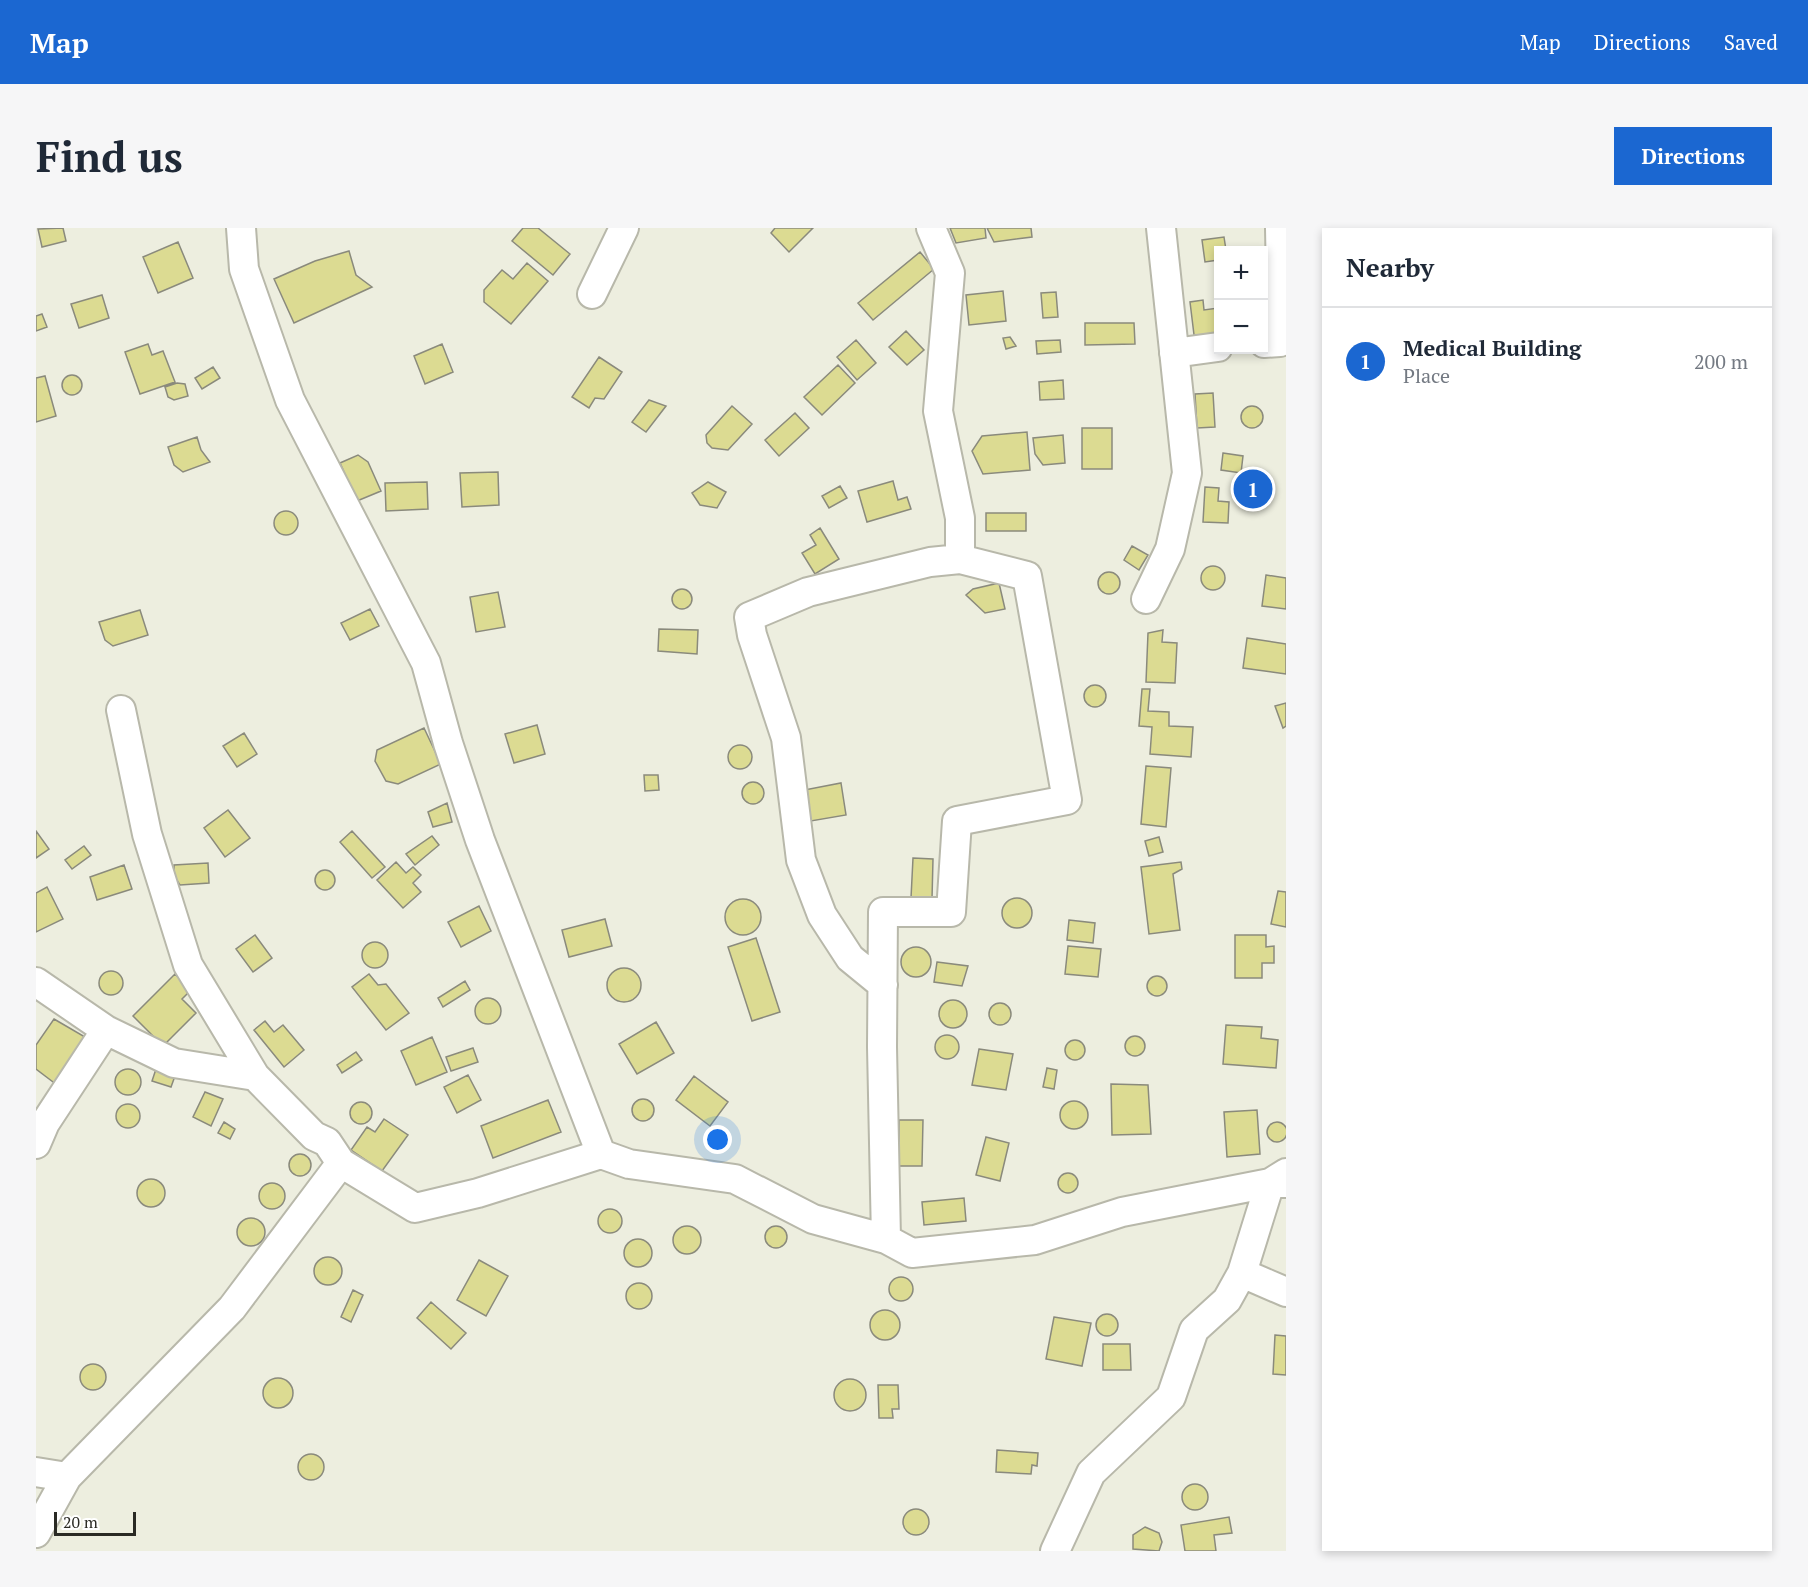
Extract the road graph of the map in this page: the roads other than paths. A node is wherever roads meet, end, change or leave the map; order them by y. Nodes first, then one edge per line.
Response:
1 (241, 228) edge
2 (624, 228) edge
3 (931, 228) edge
4 (1161, 228) edge
5 (1280, 228) edge
6 (592, 294) dead end
7 (1268, 343) edge
8 (1214, 348) edge
9 (1174, 353) junction
10 (960, 559) junction
11 (1146, 598) dead end
12 (121, 710) dead end
13 (36, 982) edge
14 (883, 985) junction
15 (106, 1030) junction
16 (255, 1076) junction
17 (36, 1144) edge
18 (602, 1154) junction
19 (341, 1163) junction
20 (1281, 1180) edge
21 (886, 1239) junction
22 (1242, 1273) junction
23 (1286, 1292) edge
24 (36, 1472) edge
25 (67, 1477) junction
26 (36, 1533) edge
27 (1054, 1551) edge

1 - 18 street
2 - 6 street
3 - 10 street
4 - 9 street
5 - 7 street
8 - 9 street
9 - 11 street
10 - 14 street
10 - 14 street
12 - 16 street
13 - 15 street
14 - 21 street
15 - 16 street
15 - 17 street
16 - 19 street
18 - 19 street
18 - 21 street
19 - 25 street
20 - 21 street
20 - 22 street
22 - 23 street
22 - 27 street
24 - 25 street
25 - 26 street

